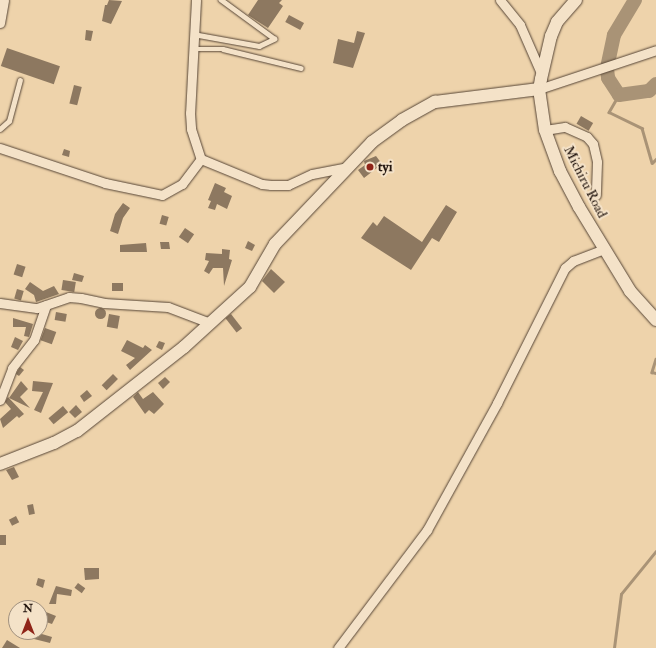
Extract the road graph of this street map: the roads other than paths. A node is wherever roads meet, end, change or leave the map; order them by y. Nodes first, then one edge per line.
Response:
1 (4, 0) edge
2 (196, 0) edge
3 (221, 0) edge
4 (500, 0) edge
5 (576, 0) edge
6 (0, 23) edge
7 (193, 34) junction
8 (192, 49) junction
9 (656, 50) edge
10 (301, 68) dead end
11 (542, 75) junction
12 (20, 80) dead end
13 (539, 89) junction
14 (0, 129) edge
15 (545, 130) junction
16 (0, 148) edge
17 (201, 159) junction
18 (348, 167) junction
19 (596, 195) dead end
20 (604, 249) junction
21 (0, 303) edge
22 (46, 305) junction
23 (656, 320) edge
24 (210, 323) junction
25 (2, 389) edge
26 (0, 400) edge
27 (0, 464) edge
28 (338, 648) edge

1 - 6 street
2 - 7 street
3 - 7 lane
4 - 11 street
5 - 11 street, Michiru Road
7 - 8 street
8 - 10 lane
8 - 17 street
9 - 13 street
11 - 13 street, Michiru Road
12 - 14 lane
13 - 15 street, Michiru Road
13 - 18 street
15 - 19 street
15 - 20 street, Michiru Road
16 - 17 street
17 - 18 street
18 - 24 street
20 - 23 street, Michiru Road
20 - 28 street
21 - 22 street
22 - 24 street
22 - 25 street
24 - 27 street
25 - 26 street

